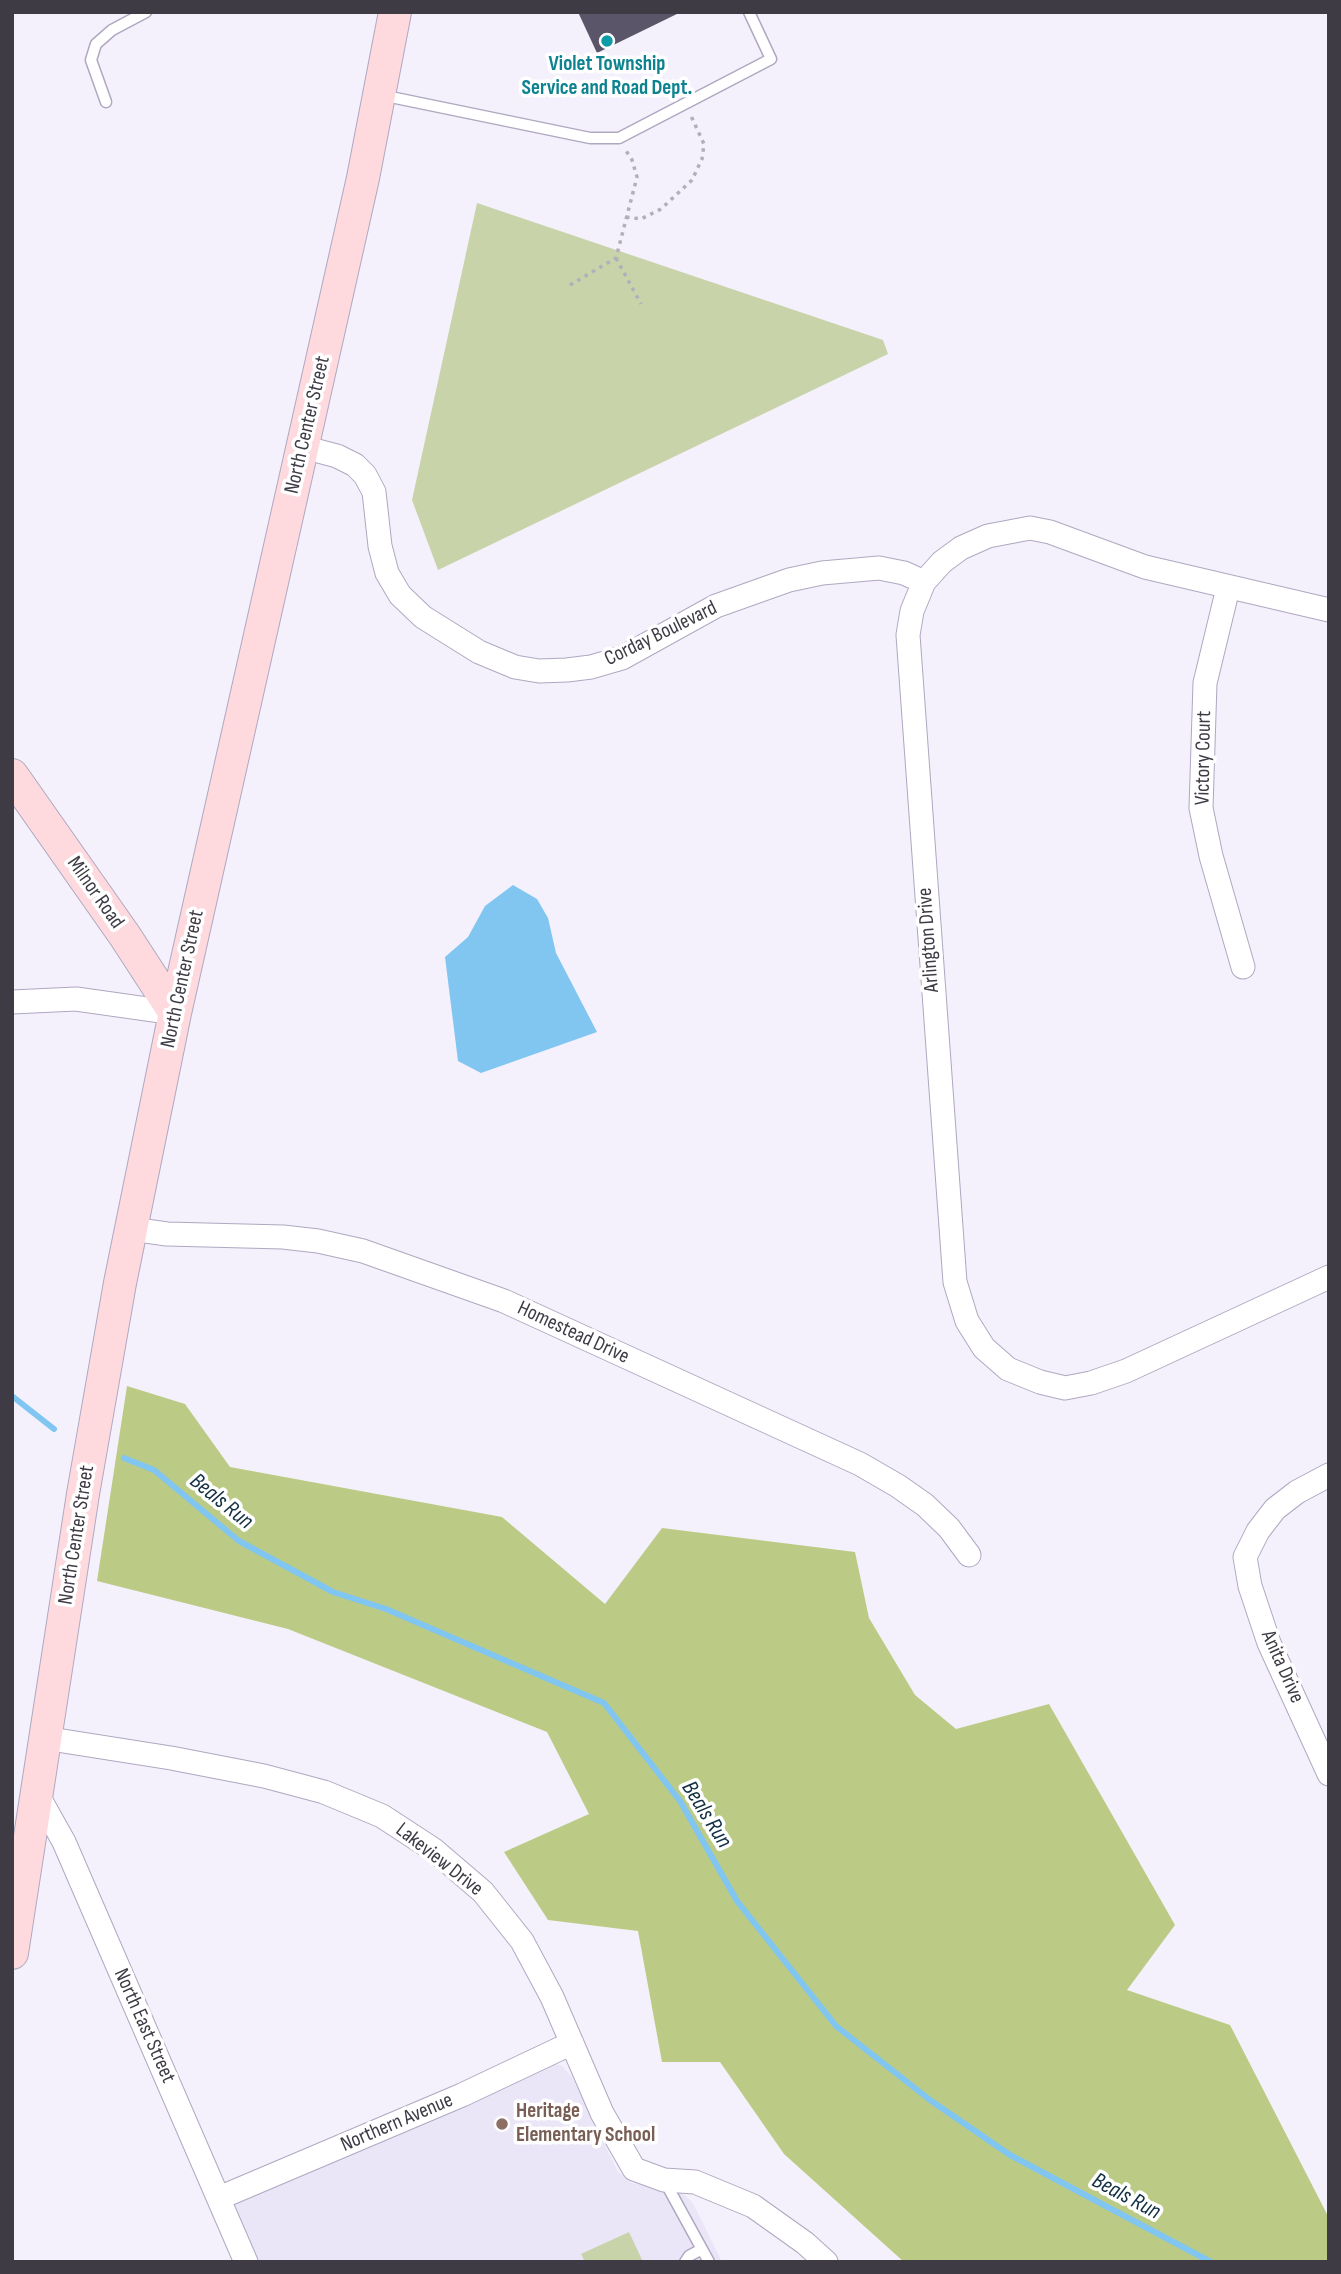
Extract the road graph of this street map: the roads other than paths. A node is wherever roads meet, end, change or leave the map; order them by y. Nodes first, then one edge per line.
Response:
1 (146, 12) edge
2 (395, 12) edge
3 (749, 12) edge
4 (379, 94) junction
5 (106, 102) dead end
6 (303, 447) junction
7 (924, 582) junction
8 (1228, 588) junction
9 (1329, 610) edge
10 (12, 775) edge
11 (1243, 967) dead end
12 (12, 1002) edge
13 (175, 1013) junction
14 (131, 1229) junction
15 (1329, 1277) edge
16 (1329, 1475) edge
17 (969, 1555) dead end
18 (44, 1738) junction
19 (1329, 1774) edge
20 (36, 1792) junction
21 (12, 1951) edge
22 (572, 2043) junction
23 (664, 2180) junction
24 (219, 2198) junction
25 (702, 2249) junction
26 (246, 2262) edge
27 (685, 2262) edge
28 (709, 2262) edge
29 (826, 2262) edge

1 - 5 lane
2 - 4 main road, North Center Street
3 - 4 lane
4 - 6 main road, North Center Street
6 - 7 street, Corday Boulevard
6 - 13 main road, North Center Street
7 - 8 street, Arlington Drive
7 - 15 street, Arlington Drive
8 - 9 street, Arlington Drive
8 - 11 street, Victory Court
10 - 13 main road, Milnor Road
12 - 13 street
13 - 14 main road, North Center Street
14 - 17 street, Homestead Drive
14 - 18 main road, North Center Street
16 - 19 street, Anita Drive
18 - 20 main road, North Center Street
18 - 22 street, Lakeview Drive
20 - 21 main road, North Center Street
20 - 24 street, North East Street
22 - 23 street, Lakeview Drive
22 - 24 street, Northern Avenue
23 - 25 lane
23 - 29 street, Lakeview Drive
24 - 26 street, North East Street
25 - 27 lane
25 - 28 lane

